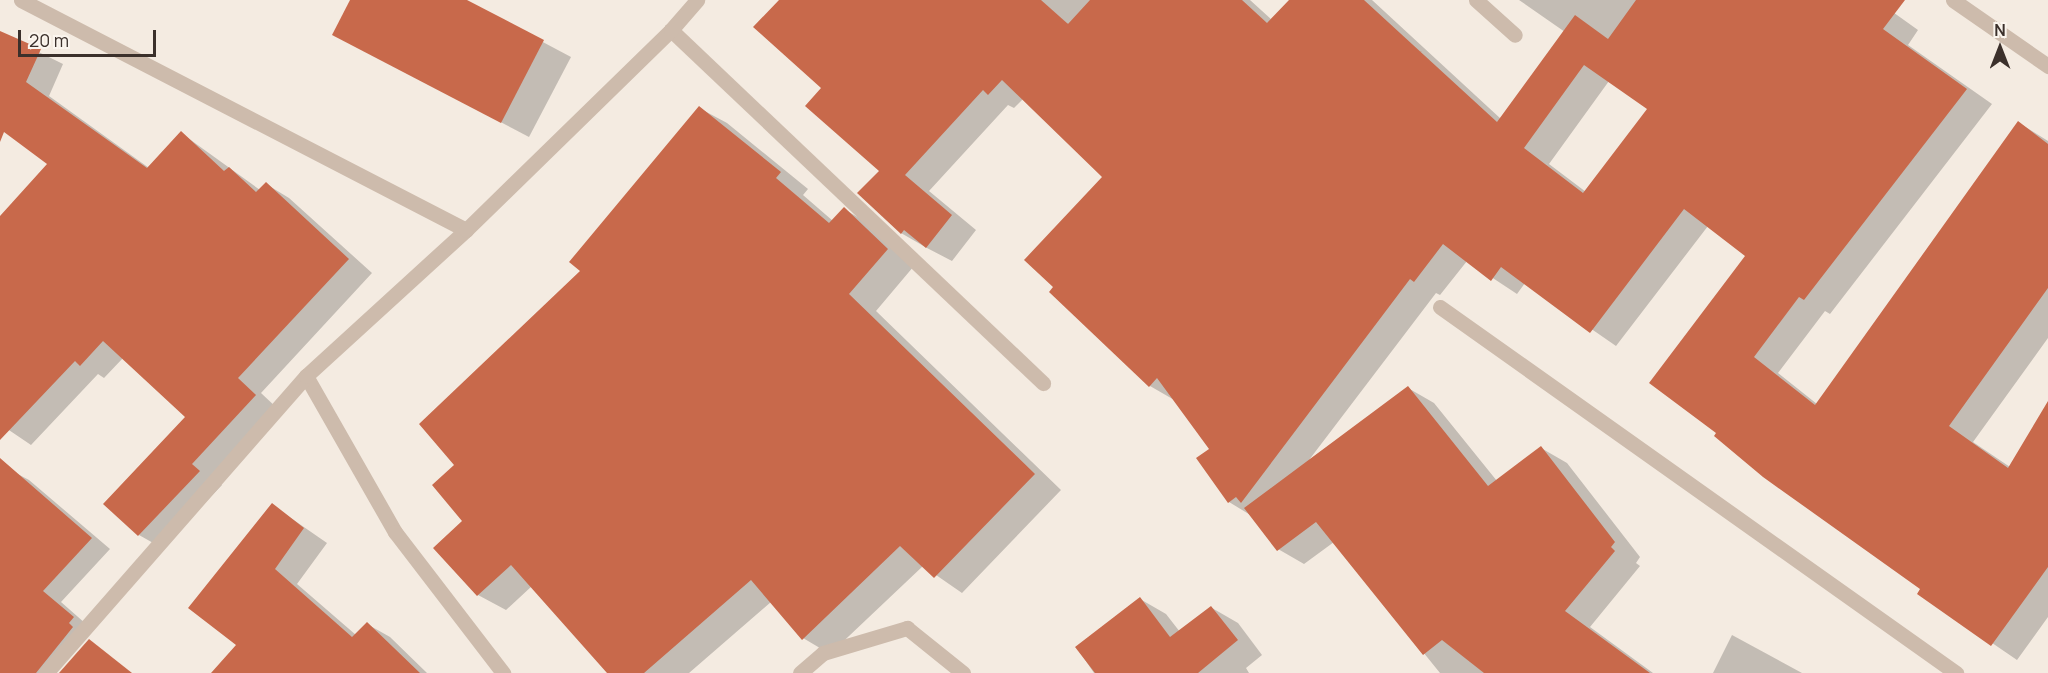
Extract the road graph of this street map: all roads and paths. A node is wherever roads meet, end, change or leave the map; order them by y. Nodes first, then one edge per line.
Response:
1 (21, 0) edge
2 (697, 0) edge
3 (1476, 0) edge
4 (1953, 0) edge
5 (671, 30) junction
6 (1515, 35) dead end
7 (2048, 66) edge
8 (466, 230) junction
9 (1440, 307) dead end
10 (306, 376) junction
11 (1043, 382) dead end
12 (46, 673) edge
13 (503, 673) edge
14 (800, 673) edge
15 (963, 673) edge
16 (1956, 673) edge

1 - 8 street
2 - 5 street
3 - 6 street
4 - 7 street
5 - 8 street
5 - 11 street
8 - 10 street
9 - 16 street
10 - 12 street
10 - 13 street
14 - 15 street

